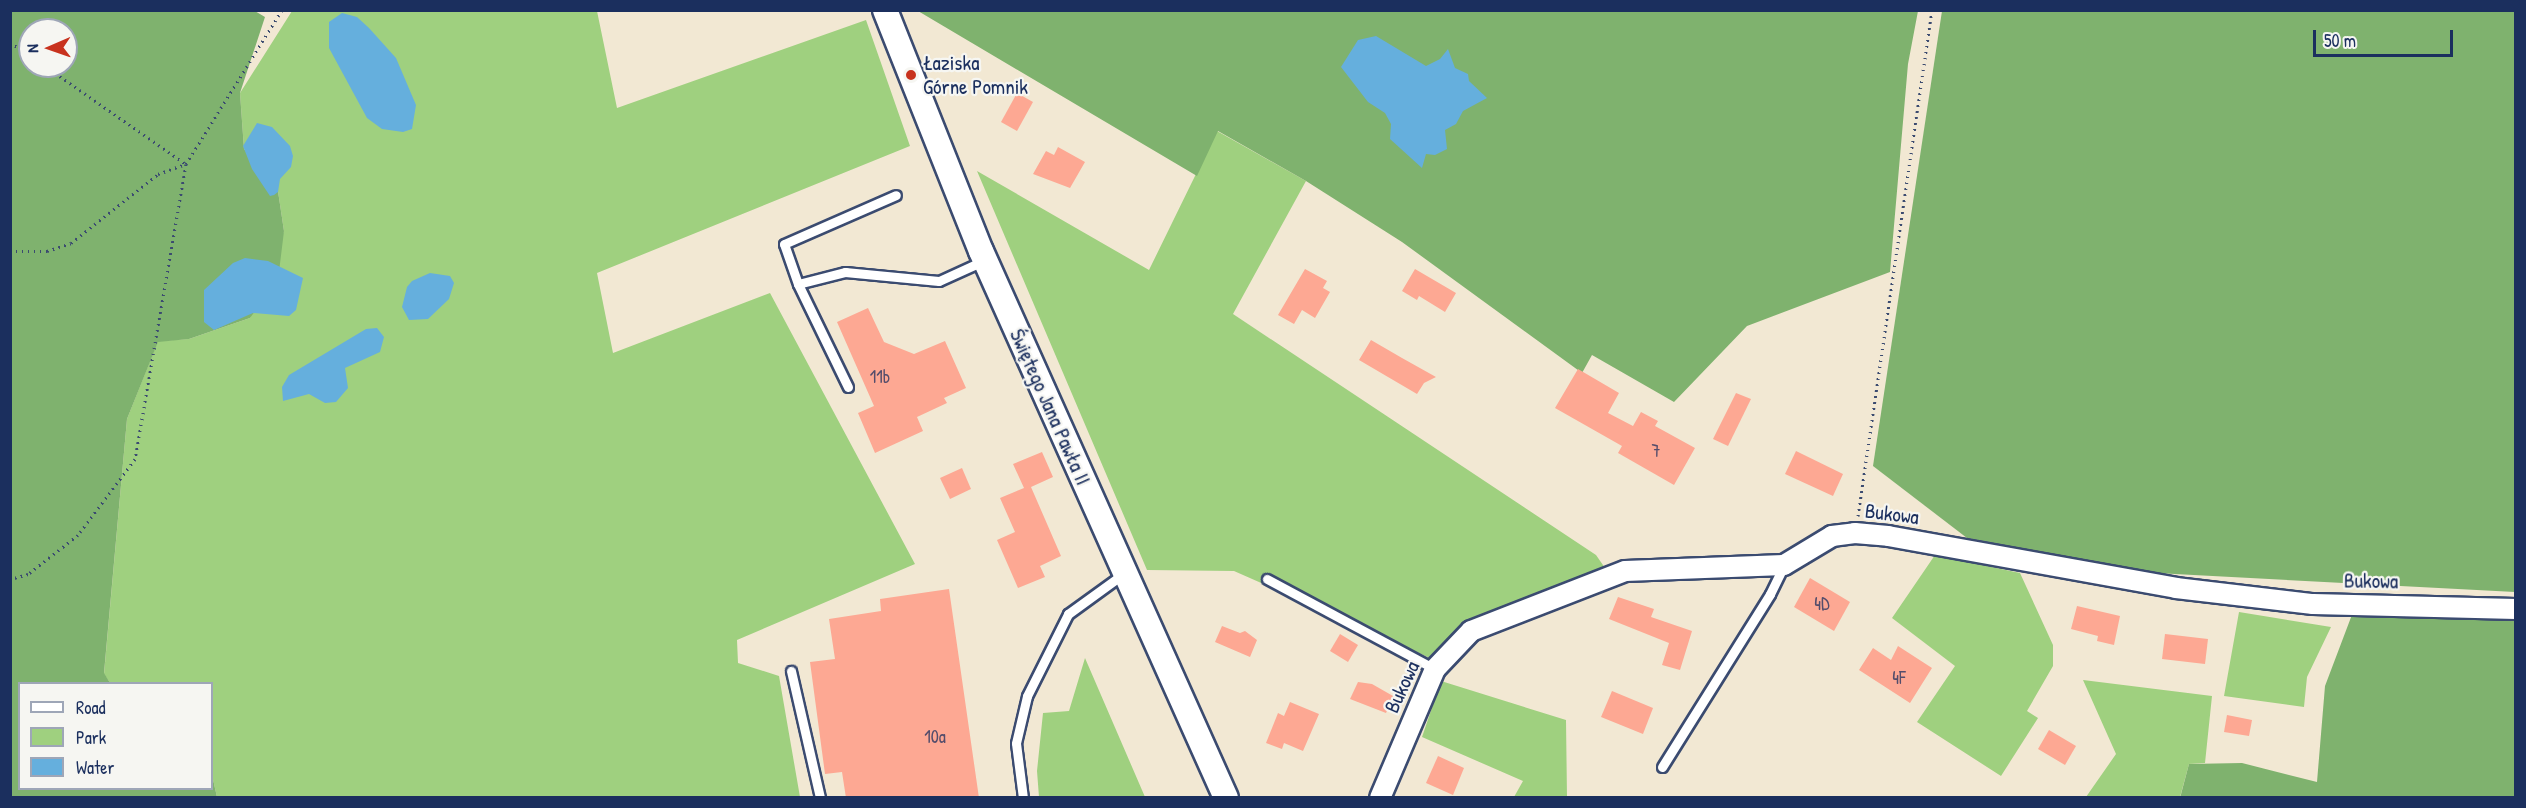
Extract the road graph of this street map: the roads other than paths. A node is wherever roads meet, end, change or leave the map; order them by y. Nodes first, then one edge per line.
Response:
1 (885, 10) edge
2 (896, 195) dead end
3 (985, 259) junction
4 (798, 284) junction
5 (848, 387) dead end
6 (1784, 565) junction
7 (1123, 574) junction
8 (1267, 579) dead end
9 (2516, 609) edge
10 (1435, 669) junction
11 (791, 671) dead end
12 (1662, 767) dead end
13 (820, 798) edge
14 (1023, 798) edge
15 (1226, 798) edge
16 (1380, 798) edge

1 - 3 street, Świętego Jana Pawła II
2 - 4 lane
3 - 4 lane
3 - 7 street, Świętego Jana Pawła II
4 - 5 lane
6 - 9 street, Bukowa
6 - 10 street, Bukowa
6 - 12 lane
7 - 14 lane
7 - 15 street, Świętego Jana Pawła II
8 - 10 lane
10 - 16 street, Bukowa
11 - 13 lane

